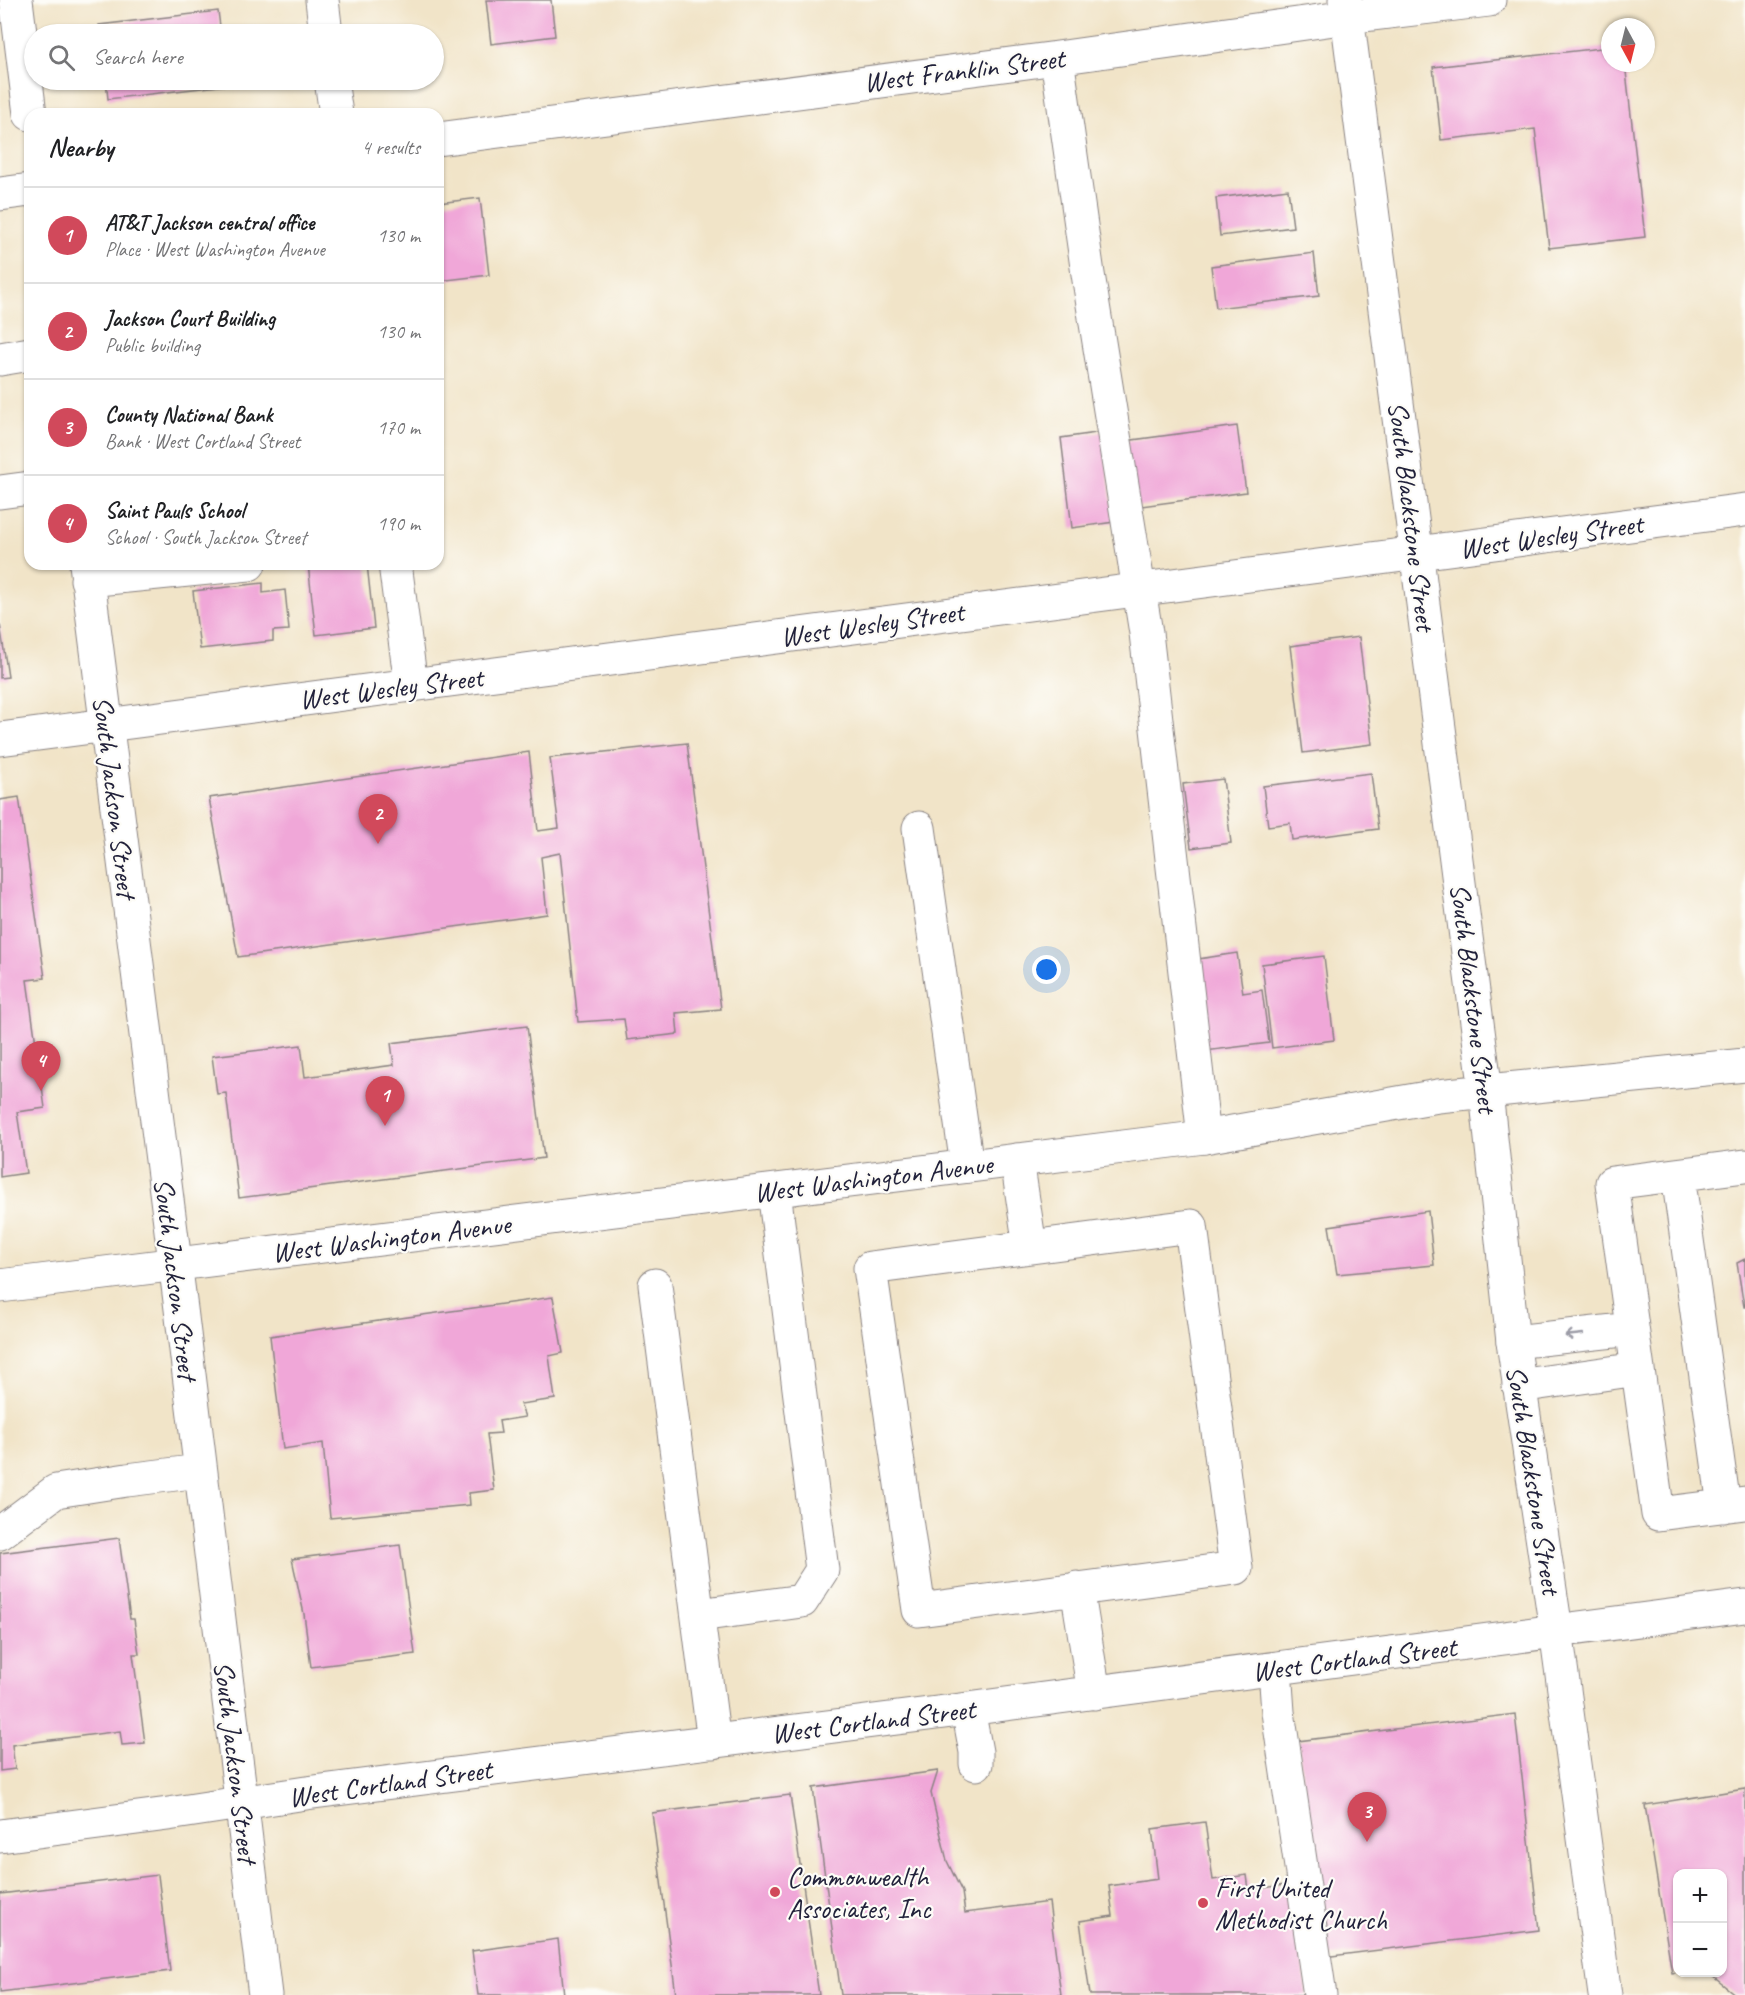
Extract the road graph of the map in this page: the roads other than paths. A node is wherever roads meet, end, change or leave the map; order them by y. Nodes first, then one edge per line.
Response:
1 (16, 0) edge
2 (322, 0) edge
3 (1489, 0) edge
4 (1347, 9) edge
5 (325, 24) edge
6 (10, 37) edge
7 (1057, 58) junction
8 (332, 90) edge
9 (28, 108) edge
10 (335, 108) edge
11 (444, 138) edge
12 (24, 191) edge
13 (0, 194) edge
14 (24, 355) edge
15 (0, 359) edge
16 (24, 489) edge
17 (0, 492) edge
18 (1745, 510) edge
19 (1417, 554) junction
20 (127, 570) edge
21 (396, 570) edge
22 (86, 572) edge
23 (1139, 588) junction
24 (411, 685) junction
25 (105, 725) junction
26 (0, 739) edge
27 (920, 828) dead end
28 (1745, 1065) edge
29 (1486, 1092) junction
30 (1204, 1137) junction
31 (1017, 1160) junction
32 (967, 1166) junction
33 (1745, 1166) edge
34 (1678, 1175) junction
35 (774, 1191) junction
36 (1030, 1247) junction
37 (175, 1264) junction
38 (655, 1285) dead end
39 (0, 1286) edge
40 (1632, 1329) junction
41 (1513, 1342) junction
42 (1638, 1369) junction
43 (1520, 1386) junction
44 (200, 1471) junction
45 (1734, 1504) edge
46 (0, 1533) edge
47 (1077, 1588) junction
48 (1745, 1606) edge
49 (699, 1615) junction
50 (1556, 1630) junction
51 (1275, 1669) junction
52 (1094, 1693) junction
53 (968, 1709) junction
54 (714, 1742) junction
55 (976, 1764) dead end
56 (241, 1803) junction
57 (0, 1836) edge
58 (265, 1995) edge
59 (1320, 1995) edge
60 (1605, 1995) edge

1 - 6 street
2 - 5 street
3 - 4 street, West Franklin Street
4 - 7 street, West Franklin Street
4 - 19 street, South Blackstone Street
6 - 9 street
7 - 11 street, West Franklin Street
7 - 23 street
8 - 10 street
12 - 13 street
14 - 15 street
16 - 17 street
18 - 19 street, West Wesley Street
19 - 23 street, West Wesley Street
19 - 29 street, South Blackstone Street
20 - 22 street
21 - 24 street
22 - 25 street, South Jackson Street
23 - 24 street, West Wesley Street
23 - 30 street
24 - 25 street, West Wesley Street
25 - 26 street, West Wesley Street
25 - 37 street, South Jackson Street
27 - 32 street
28 - 29 street, West Washington Avenue
29 - 30 street, West Washington Avenue
29 - 41 street, South Blackstone Street
30 - 31 street, West Washington Avenue
31 - 32 street, West Washington Avenue
31 - 36 street
32 - 35 street, West Washington Avenue
33 - 34 street
34 - 40 street
34 - 45 street
35 - 37 street, West Washington Avenue
35 - 49 street
36 - 47 street
36 - 47 street
37 - 39 street, West Washington Avenue
37 - 44 street, South Jackson Street
38 - 49 street
40 -> 41 street
40 - 42 street
41 - 43 street, South Blackstone Street
42 - 43 street
42 - 45 street
43 - 50 street, South Blackstone Street
44 - 46 street
44 - 56 street, South Jackson Street
47 - 52 street
48 - 50 street, West Cortland Street
49 - 54 street
50 - 51 street, West Cortland Street
50 - 60 street, South Blackstone Street
51 - 52 street, West Cortland Street
51 - 59 street
52 - 53 street, West Cortland Street
53 - 54 street, West Cortland Street
53 - 55 street
54 - 56 street, West Cortland Street
56 - 57 street, West Cortland Street
56 - 58 street, South Jackson Street

